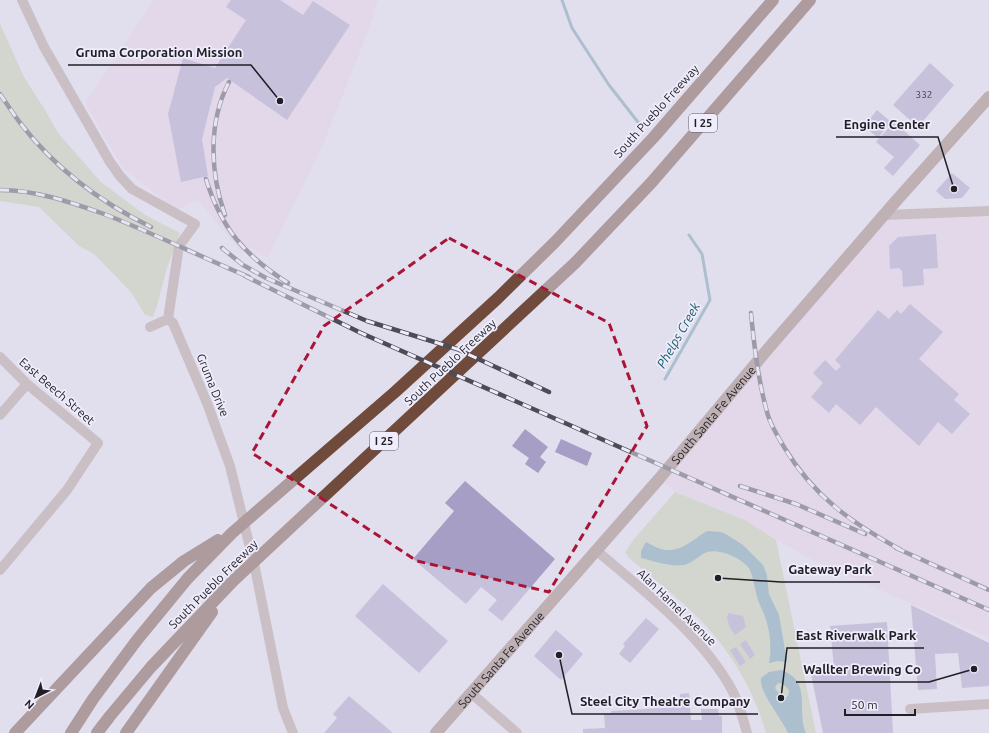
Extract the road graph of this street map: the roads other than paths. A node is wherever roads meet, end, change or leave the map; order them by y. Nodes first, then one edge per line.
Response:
1 (22, 0) edge
2 (773, 0) edge
3 (810, 0) edge
4 (989, 97) edge
5 (989, 211) edge
6 (884, 215) junction
7 (168, 319) junction
8 (150, 327) dead end
9 (0, 357) edge
10 (27, 384) junction
11 (0, 416) edge
12 (232, 533) junction
13 (597, 551) junction
14 (0, 570) edge
15 (233, 581) junction
16 (471, 693) junction
17 (989, 704) edge
18 (910, 709) dead end
19 (15, 733) edge
20 (71, 733) edge
21 (97, 733) edge
22 (126, 733) edge
23 (294, 733) edge
24 (436, 733) edge
25 (516, 733) edge
26 (748, 733) edge

1 - 7 street
2 - 12 highway, South Pueblo Freeway / I 25
3 - 15 highway, South Pueblo Freeway / I 25
4 - 6 main road, South Santa Fe Avenue
5 - 6 street
6 - 13 main road, South Santa Fe Avenue
7 - 8 street
7 - 23 street, Gruma Drive
9 - 10 street, East Beech Street
10 - 11 street
10 - 14 street, East Beech Street
12 - 19 highway
12 - 20 highway, South Pueblo Freeway / I 25
13 - 16 main road, South Santa Fe Avenue
13 - 26 street, Alan Hamel Avenue
15 - 21 highway, South Pueblo Freeway / I 25
15 - 22 highway
16 - 24 main road, South Santa Fe Avenue
16 - 25 street
17 - 18 street

